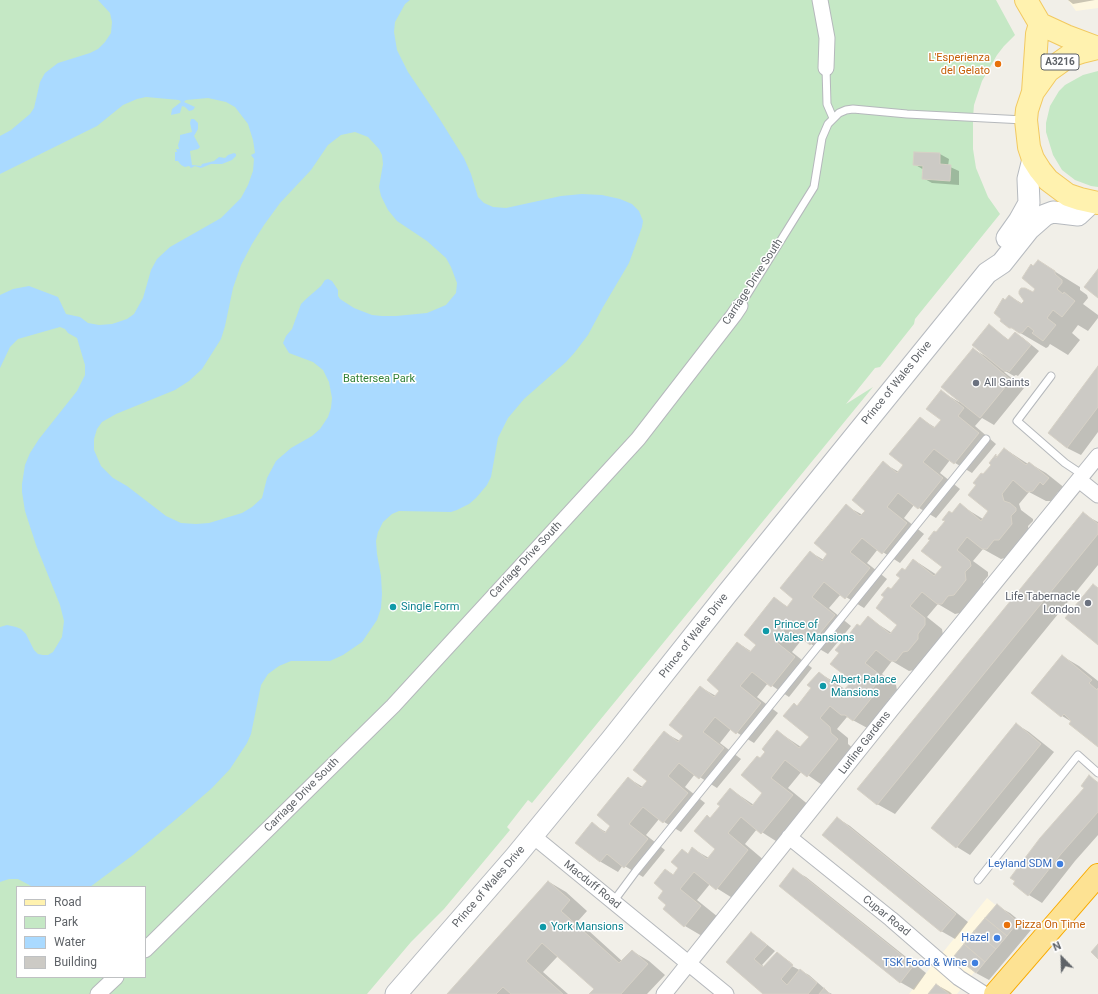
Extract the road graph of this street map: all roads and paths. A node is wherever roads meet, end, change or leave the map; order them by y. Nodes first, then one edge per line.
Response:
1 (820, 0) edge
2 (1026, 0) edge
3 (1040, 24) junction
4 (1098, 48) edge
5 (826, 68) joint
6 (1033, 92) junction
7 (832, 118) junction
8 (1026, 120) junction
9 (1034, 159) junction
10 (1095, 202) edge
11 (987, 273) junction
12 (740, 306) joint
13 (1051, 376) dead end
14 (986, 439) dead end
15 (1098, 456) edge
16 (1081, 478) junction
17 (1098, 495) edge
18 (1098, 773) edge
19 (533, 836) junction
20 (789, 838) junction
21 (1098, 875) edge
22 (978, 880) dead end
23 (613, 902) junction
24 (146, 949) edge
25 (689, 963) junction
26 (115, 978) edge
27 (98, 994) edge
28 (396, 994) edge
29 (664, 994) edge
30 (726, 994) edge
31 (984, 994) edge
32 (995, 994) edge

1 - 5 street
2 - 3 main road
3 - 4 main road, A3216
3 - 6 main road, A3216
4 - 6 main road, A3216
5 - 7 lane
6 - 8 main road, A3216
7 - 8 lane
7 - 12 lane, Carriage Drive South
8 - 9 main road, A3216
9 - 10 main road, A3216
9 - 11 street, Prince of Wales Drive
10 - 11 street, Prince of Wales Drive
11 - 19 street, Prince of Wales Drive
12 - 24 street, Carriage Drive South
13 - 16 lane
14 - 23 lane
15 - 16 street, Lurline Gardens
16 - 17 street
16 - 20 street, Lurline Gardens
18 - 22 lane
19 - 23 street, Macduff Road
19 - 28 street, Prince of Wales Drive
20 - 25 street, Lurline Gardens
20 - 31 street, Cupar Road
21 - 32 highway
23 - 25 street, Macduff Road
25 - 29 street, Lurline Gardens
25 - 30 street, Macduff Road
26 - 27 street

